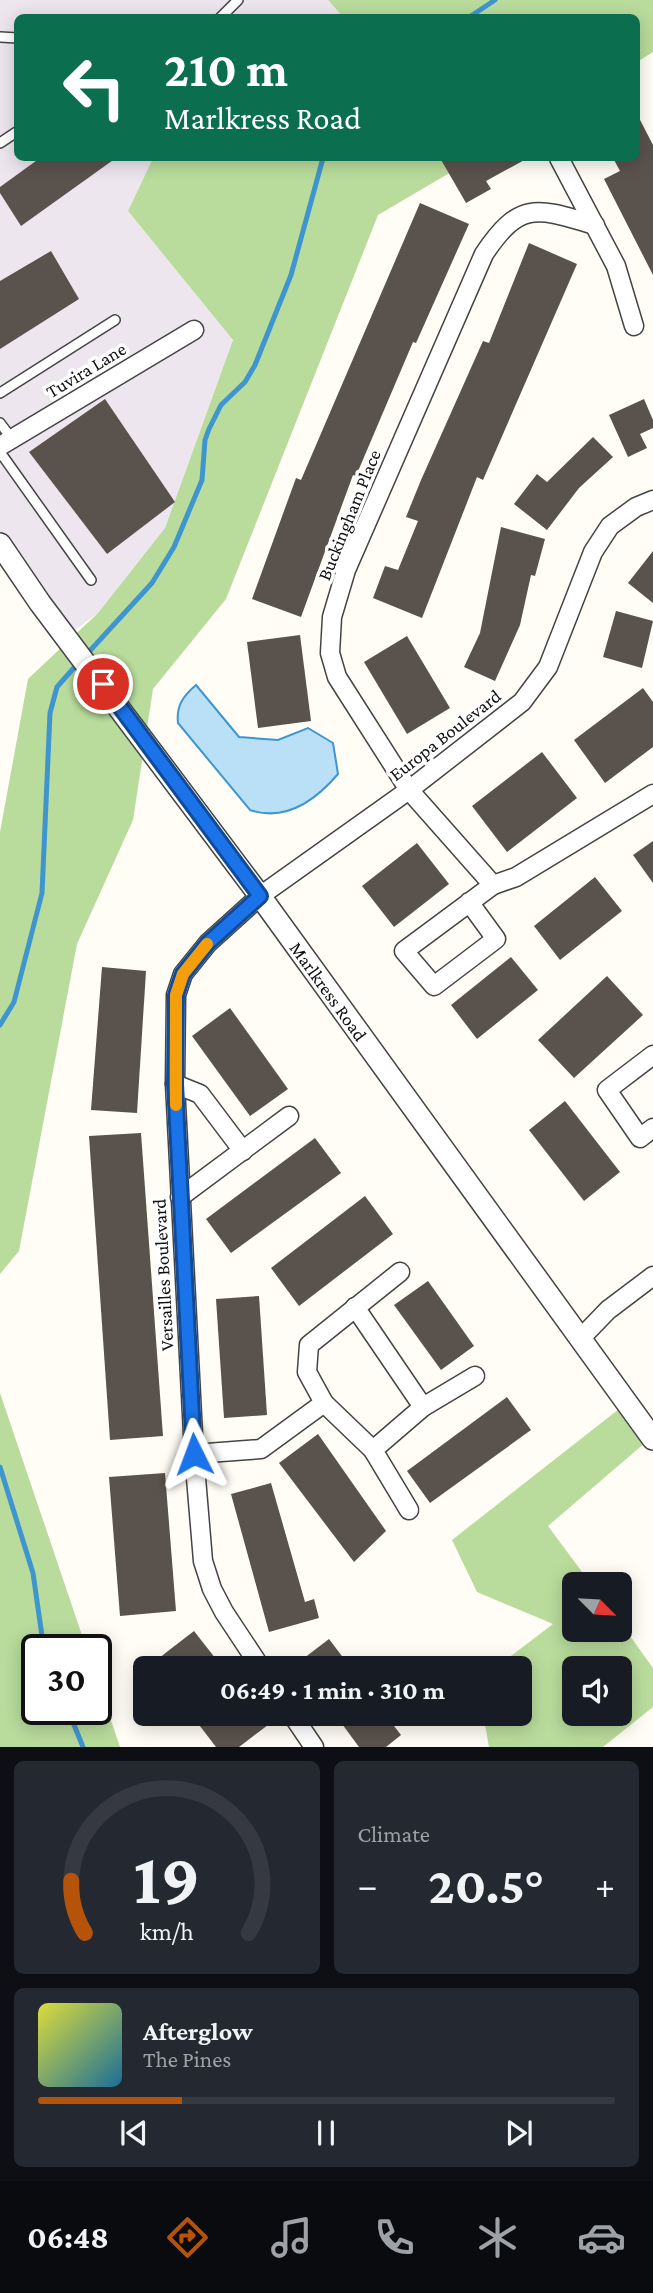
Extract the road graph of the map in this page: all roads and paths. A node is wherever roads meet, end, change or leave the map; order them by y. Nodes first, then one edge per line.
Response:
1 (238, 1) edge
2 (224, 14) edge
3 (561, 161) edge
4 (594, 225) junction
5 (115, 320) dead end
6 (634, 326) dead end
7 (194, 330) dead end
8 (0, 393) edge
9 (0, 423) edge
10 (4, 445) edge
11 (653, 499) edge
12 (0, 544) edge
13 (91, 580) dead end
14 (409, 790) junction
15 (653, 794) edge
16 (493, 885) junction
17 (260, 896) junction
18 (470, 902) junction
19 (653, 1055) edge
20 (175, 1084) junction
21 (289, 1116) dead end
22 (653, 1128) edge
23 (243, 1151) junction
24 (180, 1196) junction
25 (400, 1272) dead end
26 (653, 1276) edge
27 (355, 1307) junction
28 (580, 1339) junction
29 (475, 1376) dead end
30 (324, 1403) junction
31 (423, 1407) junction
32 (653, 1439) edge
33 (373, 1450) junction
34 (194, 1454) junction
35 (409, 1510) dead end
36 (254, 1656) edge
37 (298, 1726) edge
38 (307, 1744) edge

1 - 2 lane
3 - 4 street
4 - 6 street
4 - 14 street, Buckingham Place
5 - 8 lane
7 - 10 street, Tuvira Lane
9 - 10 lane
10 - 13 lane
11 - 14 street, Europa Boulevard
12 - 17 street, Marlkress Road
14 - 16 street, Buckingham Place
14 - 17 street, Europa Boulevard
15 - 16 street
16 - 18 street
17 - 20 street, Versailles Boulevard
17 - 28 street, Marlkress Road
18 - 18 street
19 - 22 street
20 - 23 street
20 - 24 street, Versailles Boulevard
21 - 23 street
23 - 24 street
24 - 34 street, Versailles Boulevard
25 - 27 street
26 - 28 street
27 - 30 street
27 - 31 street
28 - 32 street, Marlkress Road
29 - 31 street
30 - 33 street
30 - 34 street
31 - 33 street
33 - 35 street
34 - 36 street, Versailles Boulevard
37 - 38 street

